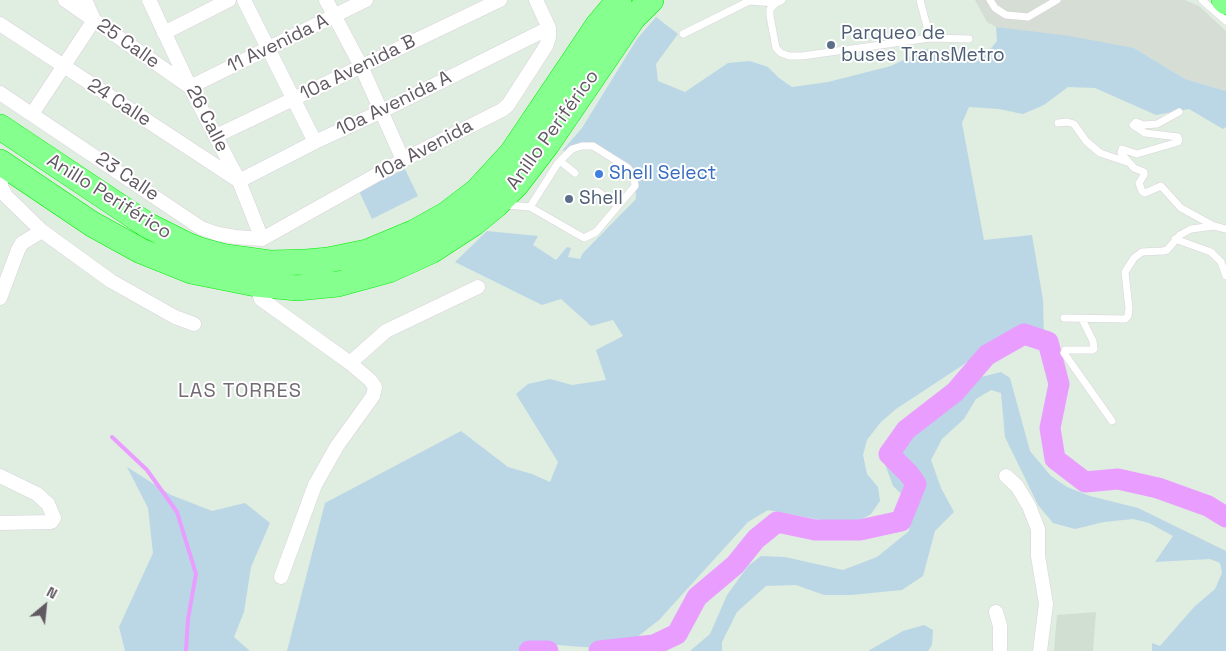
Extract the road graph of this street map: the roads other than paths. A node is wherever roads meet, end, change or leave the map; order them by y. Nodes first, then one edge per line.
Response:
1 (65, 0) edge
2 (85, 0) edge
3 (148, 0) edge
4 (229, 0) edge
5 (244, 0) edge
6 (326, 0) edge
7 (366, 0) edge
8 (500, 0) edge
9 (536, 0) edge
10 (619, 0) edge
11 (651, 0) edge
12 (920, 0) edge
13 (990, 0) edge
14 (1057, 0) edge
15 (1202, 0) edge
16 (779, 1) edge
17 (334, 16) junction
18 (94, 20) junction
19 (1226, 21) edge
20 (0, 24) edge
21 (549, 28) junction
22 (164, 33) junction
23 (683, 34) dead end
24 (930, 38) junction
25 (969, 39) dead end
26 (268, 48) junction
27 (64, 66) junction
28 (361, 66) junction
29 (190, 87) junction
30 (0, 93) edge
31 (294, 98) junction
32 (382, 111) junction
33 (1179, 112) dead end
34 (32, 114) junction
35 (1058, 123) dead end
36 (0, 127) edge
37 (216, 136) junction
38 (315, 142) junction
39 (555, 154) junction
40 (403, 160) junction
41 (1127, 162) junction
42 (4, 164) edge
43 (574, 173) dead end
44 (239, 182) junction
45 (597, 191) dead end
46 (496, 205) junction
47 (618, 206) junction
48 (530, 207) junction
49 (1214, 226) junction
50 (1226, 229) edge
51 (42, 231) junction
52 (262, 239) junction
53 (1175, 239) junction
54 (1226, 276) edge
55 (256, 284) junction
56 (478, 287) dead end
57 (0, 298) edge
58 (1064, 318) dead end
59 (1082, 319) junction
60 (194, 324) dead end
61 (350, 364) junction
62 (1112, 421) dead end
63 (0, 476) edge
64 (1006, 476) dead end
65 (0, 523) edge
66 (281, 577) dead end
67 (996, 612) dead end
68 (1000, 651) edge
69 (1040, 651) edge

1 - 18 street, 25 Calle
2 - 18 street
3 - 22 street, 26 Calle
4 - 22 street
5 - 26 street
6 - 17 street
7 - 17 street, 11 Avenida A
8 - 28 street, 10a Avenida B
9 - 21 street
10 - 36 highway, Anillo Periférico
11 - 39 highway, Anillo Periférico
12 - 24 lane
13 - 14 lane
15 - 19 lane
16 - 23 lane
16 - 24 lane
17 - 26 street, 11 Avenida A
17 - 28 street
18 - 27 street
18 - 29 street, 25 Calle
20 - 27 street, 24 Calle
21 - 32 street, 10a Avenida A
21 - 40 street, 10a Avenida
22 - 29 street, 26 Calle
24 - 25 lane
26 - 29 street, 11 Avenida A
26 - 31 street
27 - 34 street
27 - 44 street, 24 Calle
28 - 31 street, 10a Avenida B
28 - 32 street
29 - 37 street, 26 Calle
30 - 34 street, 23 Calle
31 - 37 street, 10a Avenida B
31 - 38 street
32 - 38 street, 10a Avenida A
32 - 40 street
33 - 41 lane
34 - 52 street, 23 Calle
35 - 41 lane
37 - 44 street, 26 Calle
38 - 44 street, 10a Avenida A
39 - 43 lane
39 - 46 highway, Anillo Periférico
39 - 47 lane
39 - 48 lane
40 - 52 street, 10a Avenida
41 - 49 lane
42 - 51 street
42 - 55 highway, Anillo Periférico
44 - 52 street, 26 Calle
45 - 47 lane
46 - 48 lane
46 - 55 highway, Anillo Periférico
47 - 48 lane
49 - 50 lane
49 - 53 lane
51 - 57 street
51 - 60 street
53 - 54 lane
53 - 59 lane
55 - 61 street
56 - 61 street
58 - 59 lane
59 - 62 lane
61 - 66 street
63 - 65 street
64 - 69 street
67 - 68 street

